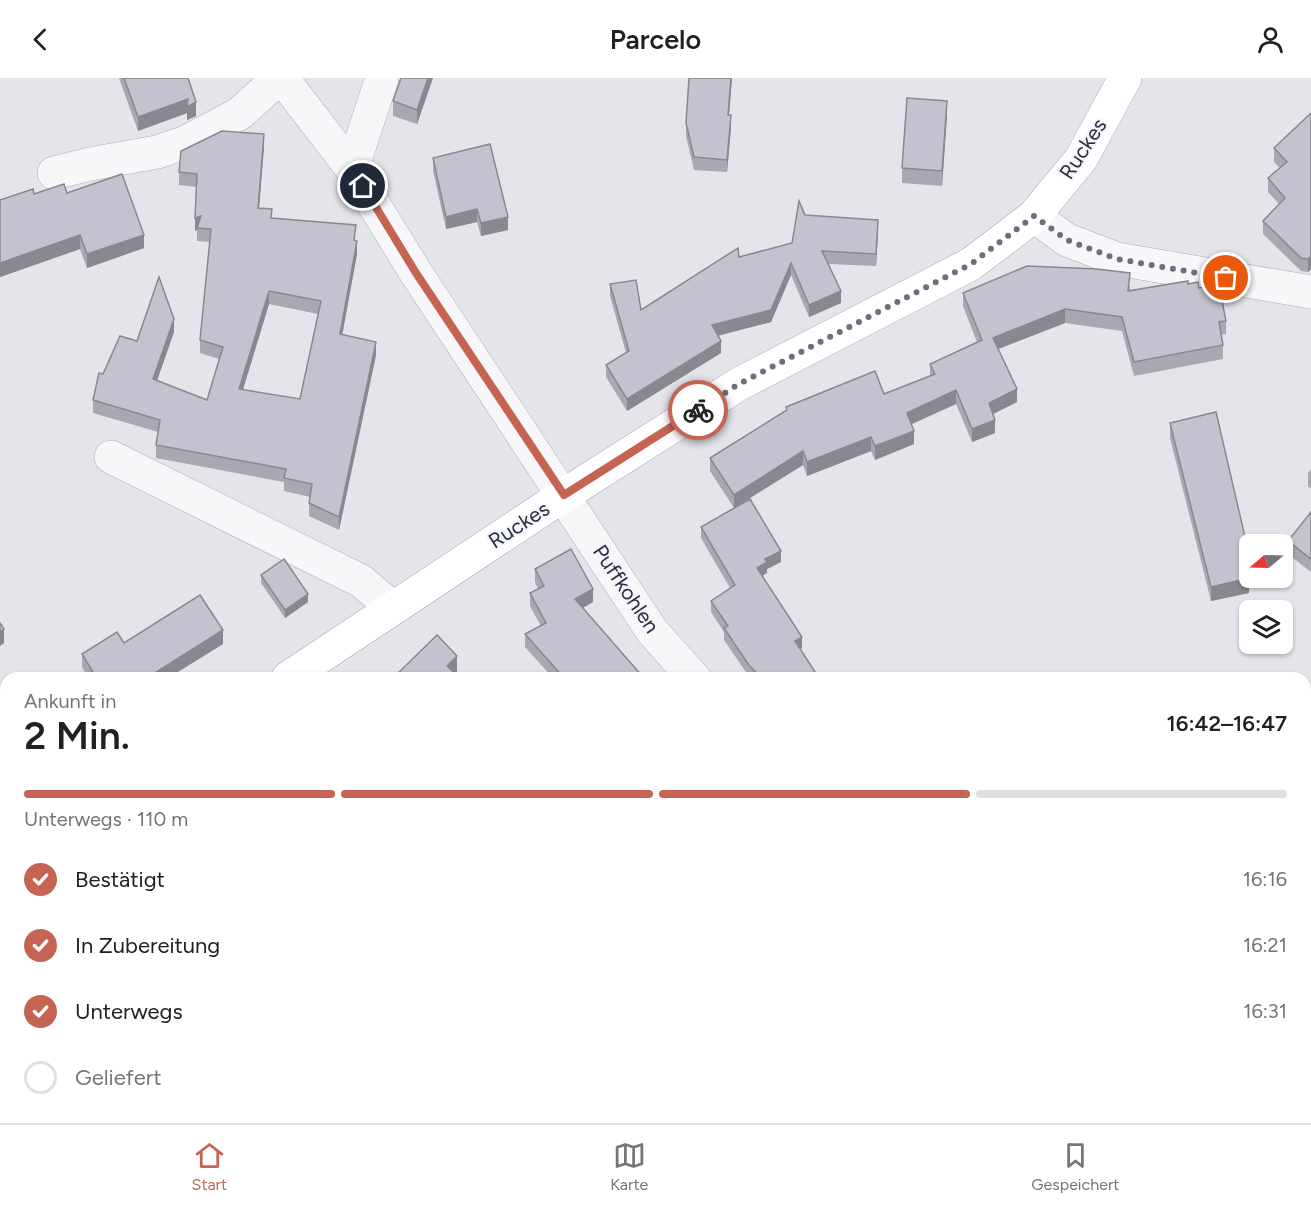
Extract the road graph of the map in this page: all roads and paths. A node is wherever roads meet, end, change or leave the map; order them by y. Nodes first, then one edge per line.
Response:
1 (280, 78) edge
2 (382, 78) edge
3 (1125, 78) edge
4 (352, 169) junction
5 (54, 173) dead end
6 (1034, 216) junction
7 (1311, 292) edge
8 (111, 457) dead end
9 (564, 495) junction
10 (393, 609) junction
11 (297, 672) edge
12 (689, 672) edge

1 - 4 street, Puffkohlen
1 - 5 street
2 - 4 street
3 - 6 main road, Ruckes
4 - 9 street, Puffkohlen
6 - 7 street
6 - 9 main road, Ruckes
8 - 10 street
9 - 10 main road, Ruckes
9 - 12 street, Puffkohlen
10 - 11 main road, Ruckes

